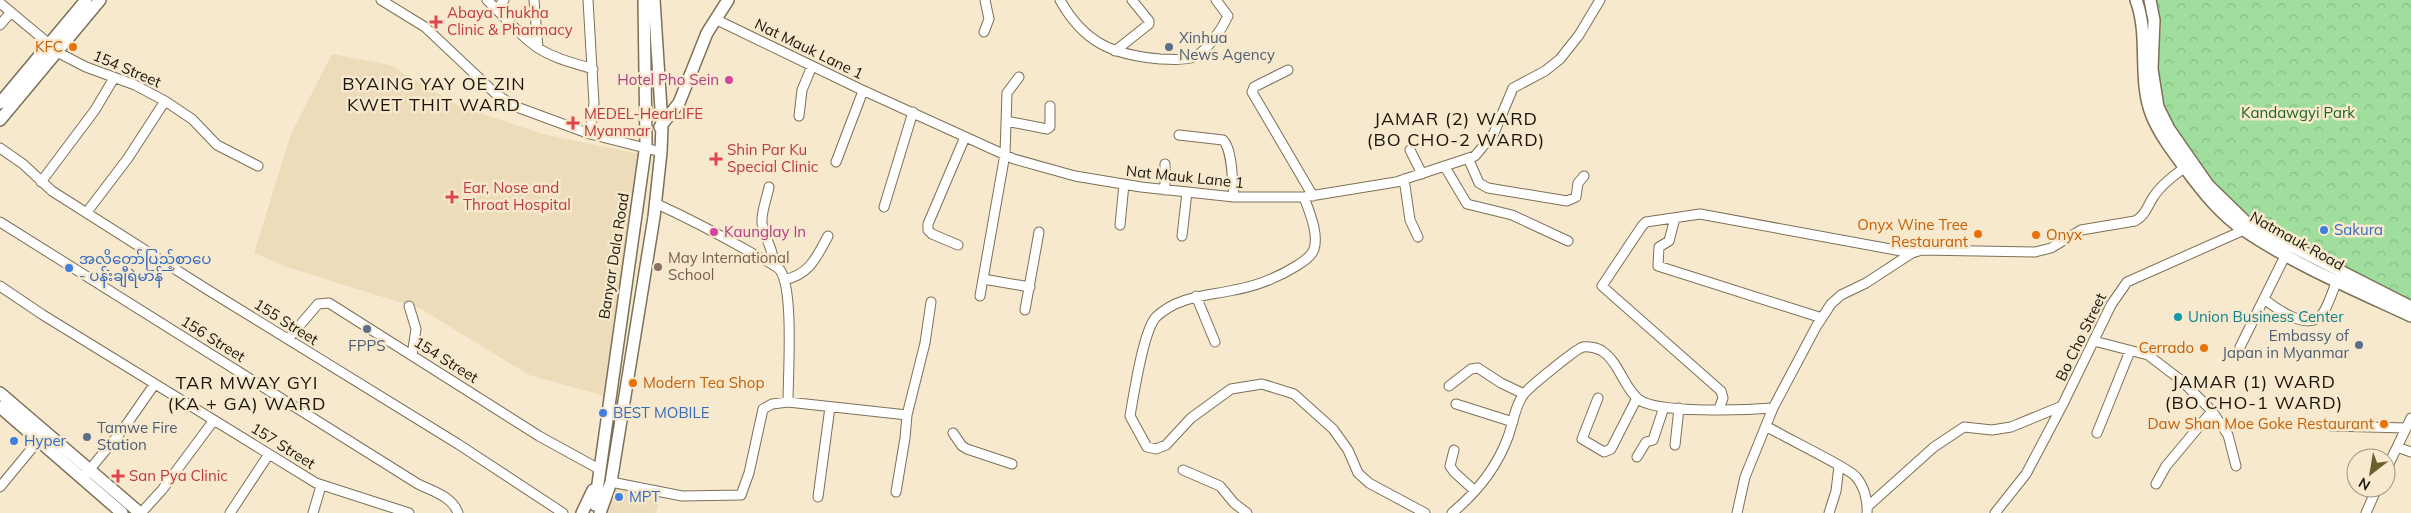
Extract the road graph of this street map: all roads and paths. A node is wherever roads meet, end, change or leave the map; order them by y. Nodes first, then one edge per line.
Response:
1 (86, 0) edge
2 (100, 0) edge
3 (381, 0) edge
4 (487, 0) edge
5 (504, 0) edge
6 (534, 0) edge
7 (588, 0) edge
8 (644, 0) edge
9 (654, 0) edge
10 (728, 0) edge
11 (985, 0) edge
12 (1060, 0) edge
13 (1132, 0) edge
14 (1216, 0) edge
15 (1600, 0) edge
16 (2136, 0) edge
17 (2150, 0) edge
18 (0, 2) edge
19 (497, 10) junction
20 (11, 12) junction
21 (715, 19) junction
22 (0, 25) edge
23 (984, 32) dead end
24 (52, 47) junction
25 (538, 48) junction
26 (1115, 51) junction
27 (812, 66) junction
28 (593, 69) junction
29 (1288, 70) dead end
30 (1018, 77) dead end
31 (114, 78) junction
32 (863, 91) junction
33 (660, 99) junction
34 (166, 101) junction
35 (0, 103) edge
36 (679, 103) junction
37 (1050, 106) dead end
38 (913, 112) junction
39 (799, 116) dead end
40 (0, 120) edge
41 (1006, 121) junction
42 (662, 125) junction
43 (590, 134) junction
44 (1179, 135) dead end
45 (965, 137) junction
46 (646, 147) junction
47 (0, 148) edge
48 (1410, 150) dead end
49 (660, 152) junction
50 (1005, 154) junction
51 (1468, 158) junction
52 (836, 162) dead end
53 (1165, 164) dead end
54 (2188, 165) junction
55 (258, 166) dead end
56 (1445, 167) junction
57 (1422, 174) junction
58 (1584, 176) dead end
59 (1404, 179) junction
60 (41, 182) junction
61 (1124, 184) junction
62 (769, 187) dead end
63 (1165, 190) junction
64 (1187, 192) junction
65 (1308, 196) junction
66 (1234, 198) junction
67 (655, 203) junction
68 (884, 207) dead end
69 (87, 212) junction
70 (1675, 218) junction
71 (0, 222) edge
72 (1120, 225) dead end
73 (2246, 227) junction
74 (1039, 232) dead end
75 (828, 236) dead end
76 (1182, 236) dead end
77 (1418, 237) dead end
78 (1568, 241) dead end
79 (2277, 244) junction
80 (958, 245) dead end
81 (1912, 253) junction
82 (2286, 254) junction
83 (773, 265) junction
84 (983, 279) junction
85 (784, 280) junction
86 (2337, 280) junction
87 (0, 286) edge
88 (2359, 286) junction
89 (1030, 287) junction
90 (980, 296) dead end
91 (1196, 296) junction
92 (2264, 300) junction
93 (931, 302) dead end
94 (409, 306) dead end
95 (2411, 307) edge
96 (1025, 310) dead end
97 (2411, 316) edge
98 (1822, 318) junction
99 (288, 340) junction
100 (2094, 341) junction
101 (1215, 342) dead end
102 (616, 345) junction
103 (632, 346) junction
104 (2240, 347) dead end
105 (2130, 351) junction
106 (412, 355) junction
107 (154, 385) junction
108 (1449, 386) dead end
109 (0, 393) edge
110 (1524, 394) junction
111 (1598, 398) dead end
112 (1637, 398) junction
113 (788, 402) junction
114 (1456, 404) dead end
115 (2062, 406) junction
116 (830, 407) junction
117 (1664, 407) junction
118 (0, 408) edge
119 (1679, 408) junction
120 (1773, 408) junction
121 (1719, 409) junction
122 (2212, 410) junction
123 (907, 415) junction
124 (2411, 418) edge
125 (214, 420) junction
126 (1513, 422) junction
127 (1766, 426) junction
128 (2331, 426) dead end
129 (2406, 428) junction
130 (953, 433) dead end
131 (2097, 433) dead end
132 (36, 434) junction
133 (1676, 445) dead end
134 (2397, 447) joint
135 (1454, 450) dead end
136 (2411, 452) edge
137 (269, 454) junction
138 (1637, 457) dead end
139 (1012, 464) dead end
140 (1839, 466) junction
141 (2236, 466) dead end
142 (1183, 470) dead end
143 (599, 471) junction
144 (86, 474) junction
145 (612, 477) junction
146 (2156, 484) dead end
147 (321, 486) junction
148 (0, 487) edge
149 (1475, 490) junction
150 (896, 492) dead end
151 (818, 497) dead end
152 (2373, 498) edge
153 (384, 509) edge
154 (595, 510) edge
155 (1867, 510) edge
156 (122, 513) edge
157 (141, 513) edge
158 (230, 513) edge
159 (313, 513) edge
160 (409, 513) edge
161 (458, 513) edge
162 (563, 513) edge
163 (582, 513) edge
164 (1247, 513) edge
165 (1425, 513) edge
166 (1452, 513) edge
167 (1737, 513) edge
168 (1829, 513) edge
169 (1995, 513) edge
170 (2366, 513) edge

1 - 24 main road
2 - 24 main road
3 - 43 street
4 - 19 street
5 - 19 street
6 - 25 street
7 - 28 street
8 - 46 main road, Banyar Dala Road
9 - 33 main road
10 - 21 main road
11 - 23 street
12 - 26 street
13 - 26 street
14 - 26 street
15 - 51 street, Nat Mauk Lane 1
16 - 54 main road, Natmauk Road
17 - 54 main road, Natmauk Road
18 - 20 street, 154 Street
19 - 25 street
20 - 22 street
20 - 24 street, 154 Street
21 - 27 street, Nat Mauk Lane 1
21 - 36 main road
24 - 31 street, 154 Street
24 - 35 main road
24 - 40 main road
25 - 28 street
27 - 32 street, Nat Mauk Lane 1
27 - 39 street
28 - 43 street
29 - 65 street
30 - 41 street
31 - 34 street, 154 Street
31 - 60 street
32 - 38 street, Nat Mauk Lane 1
32 - 52 street
33 - 36 main road
33 - 42 main road
34 - 55 street, 154 Street
34 - 69 street
36 - 42 main road
37 - 41 street
38 - 45 street, Nat Mauk Lane 1
38 - 68 street
41 - 50 street
42 - 46 main road
42 - 49 main road
43 - 46 street
44 - 66 street
45 - 50 street, Nat Mauk Lane 1
45 - 80 street
46 - 49 street
46 - 102 main road, Banyar Dala Road
47 - 60 street, 155 Street
48 - 57 street
49 - 67 main road
50 - 61 street, Nat Mauk Lane 1
50 - 84 street
51 - 56 street, Nat Mauk Lane 1
51 - 58 street
53 - 63 street
54 - 73 main road, Natmauk Road
54 - 81 street
56 - 57 street, Nat Mauk Lane 1
56 - 78 street
57 - 59 street, Nat Mauk Lane 1
59 - 65 street, Nat Mauk Lane 1
59 - 77 street
60 - 69 street, 155 Street
61 - 63 street, Nat Mauk Lane 1
61 - 72 street
62 - 83 street
63 - 64 street, Nat Mauk Lane 1
64 - 66 street, Nat Mauk Lane 1
64 - 76 street
65 - 66 street, Nat Mauk Lane 1
65 - 91 street
67 - 83 street
67 - 103 main road
69 - 99 street, 155 Street
70 - 81 street
70 - 98 street
70 - 121 street
71 - 161 street, 156 Street
73 - 79 main road, Natmauk Road
73 - 100 street, Bo Cho Street
74 - 89 street
75 - 85 street
79 - 82 main road, Natmauk Road
79 - 88 main road, Natmauk Road
81 - 98 street
82 - 86 main road, Natmauk Road
82 - 92 street
83 - 85 street
84 - 89 street
84 - 90 street
85 - 113 street
86 - 88 main road, Natmauk Road
86 - 92 street
87 - 107 street, 157 Street
88 - 95 main road, Natmauk Road
88 - 97 main road, Natmauk Road
89 - 96 street
91 - 101 street
91 - 165 street
92 - 104 street
93 - 123 street
94 - 106 street
98 - 120 street
99 - 106 street, 154 Street
99 - 162 street, 155 Street
100 - 105 street
100 - 115 street, Bo Cho Street
102 - 103 main road
102 - 143 main road, Banyar Dala Road
103 - 145 main road
105 - 122 street
105 - 131 street
106 - 143 street, 154 Street
107 - 125 street, 157 Street
107 - 144 street
108 - 110 street
109 - 132 main road
110 - 112 street
110 - 126 street
111 - 112 street
112 - 117 street
113 - 116 street
113 - 145 street
114 - 126 street
115 - 155 street
115 - 169 street, Bo Cho Street
116 - 123 street
116 - 151 street
117 - 119 street
117 - 138 street
118 - 132 main road
119 - 121 street
119 - 133 street
120 - 121 street
120 - 127 street
122 - 141 street
122 - 146 street
123 - 150 street
124 - 129 street
125 - 137 street, 157 Street
125 - 157 street
126 - 149 street
127 - 140 street
127 - 167 street
128 - 129 street
129 - 134 street
130 - 139 street
132 - 144 main road
132 - 148 street
134 - 136 street
135 - 149 street
137 - 147 street, 157 Street
137 - 158 street
140 - 155 street
140 - 168 street
142 - 164 street
143 - 154 main road
143 - 163 main road, Banyar Dala Road
144 - 156 main road
144 - 157 main road
145 - 154 main road
147 - 153 street, 157 Street
147 - 159 street
149 - 166 street
152 - 170 street
153 - 160 street, 157 Street

